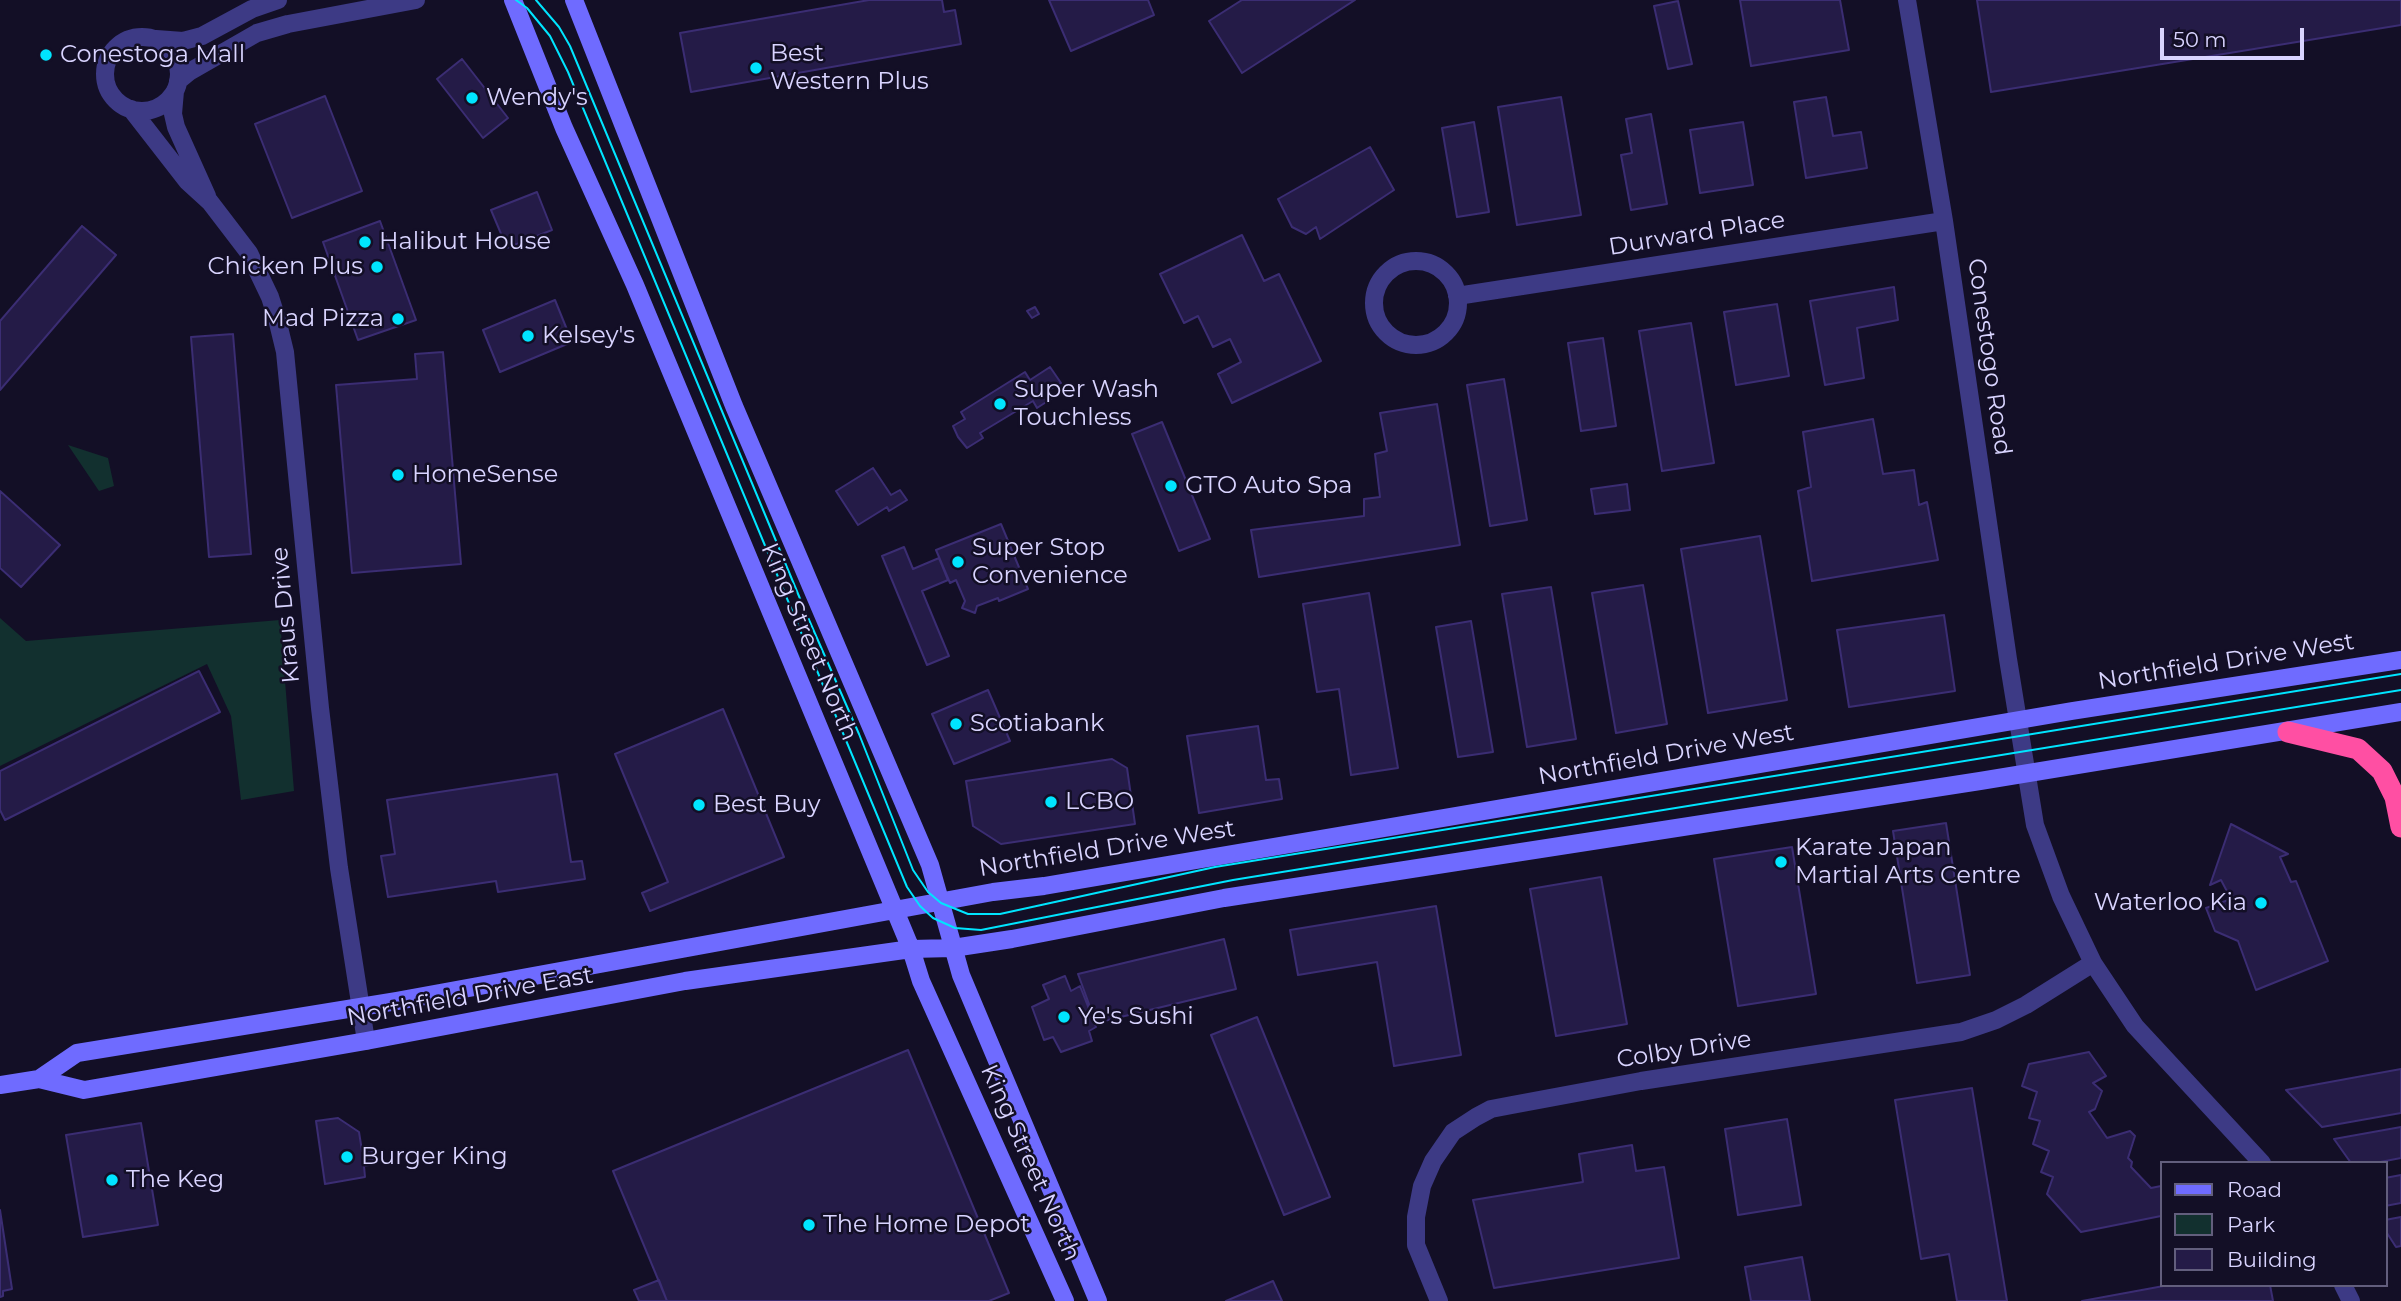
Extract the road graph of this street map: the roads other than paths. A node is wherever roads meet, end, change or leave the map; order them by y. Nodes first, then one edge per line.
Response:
1 (278, 0) edge
2 (416, 0) edge
3 (513, 0) edge
4 (574, 0) edge
5 (1907, 0) edge
6 (156, 40) junction
7 (177, 85) junction
8 (131, 109) junction
9 (210, 202) junction
10 (1944, 220) junction
11 (1457, 296) junction
12 (2401, 660) edge
13 (2401, 712) edge
14 (2019, 721) junction
15 (2288, 732) junction
16 (2026, 773) junction
17 (2401, 827) edge
18 (941, 903) junction
19 (894, 910) junction
20 (953, 948) junction
21 (911, 949) junction
22 (2093, 963) junction
23 (360, 1007) junction
24 (366, 1041) junction
25 (39, 1079) junction
26 (0, 1086) edge
27 (2260, 1161) edge
28 (1065, 1301) edge
29 (1098, 1301) edge
30 (1439, 1301) edge

1 - 6 street
2 - 7 street
3 - 19 main road, King Street North
4 - 18 main road, King Street North
5 - 10 street, Conestogo Road
6 - 7 street
6 - 8 street
7 - 8 street
7 - 9 street, Kraus Drive
8 - 9 street, Kraus Drive
9 - 23 street, Kraus Drive
10 - 11 street, Durward Place
10 - 14 street, Conestogo Road
11 - 11 street
12 - 14 main road, Northfield Drive West
13 - 15 main road
14 - 16 street
14 - 18 main road, Northfield Drive West
15 - 16 main road
15 - 17 highway
16 - 20 main road
16 - 22 street
18 - 19 main road, Northfield Drive West
18 - 20 main road, King Street North
19 - 21 main road, King Street North
19 - 23 main road, Northfield Drive East
20 - 21 main road, Northfield Drive East
20 - 29 main road, King Street North
21 - 24 main road, Northfield Drive East
21 - 28 main road, King Street North
22 - 27 street
22 - 30 street, Colby Drive
23 - 24 street, Kraus Drive
23 - 25 main road, Northfield Drive East
24 - 25 main road, Northfield Drive East
25 - 26 main road, Northfield Drive East

